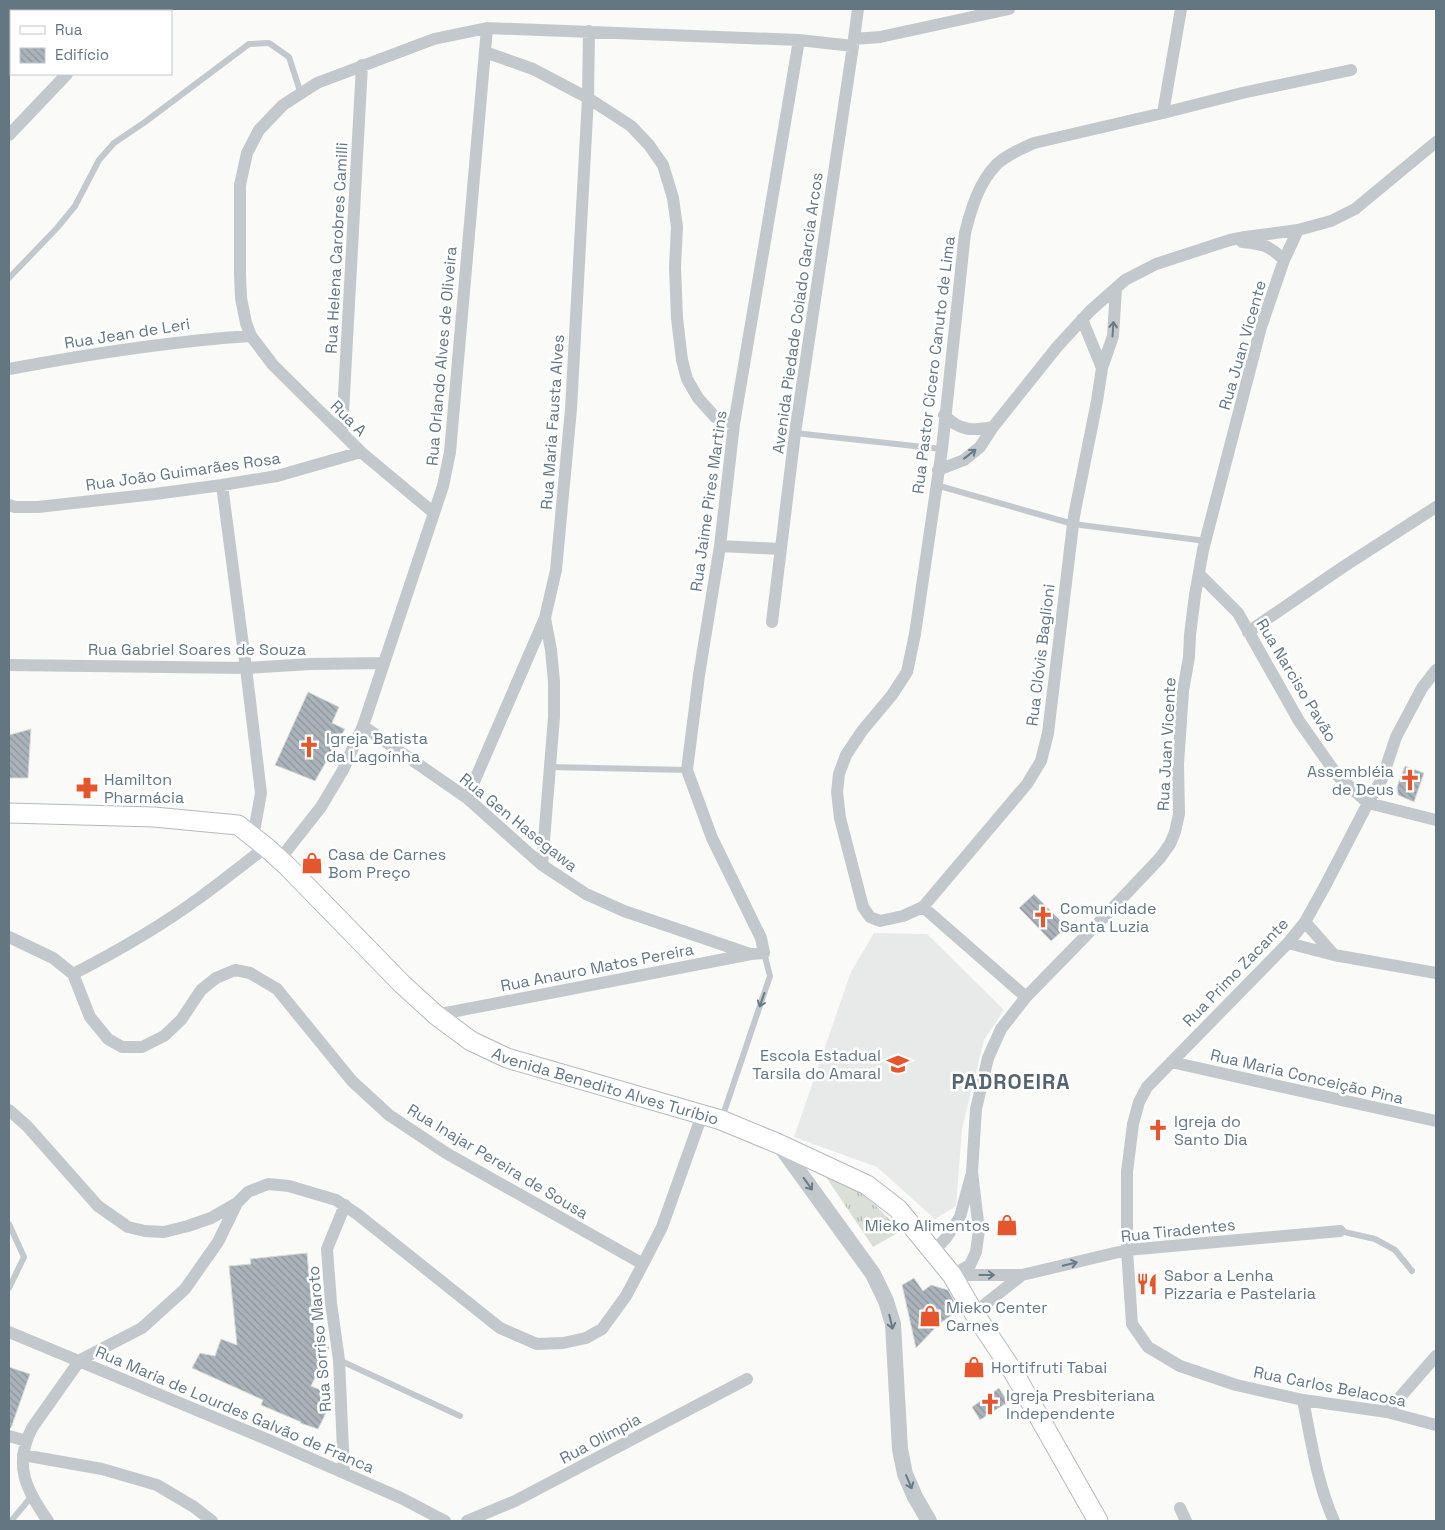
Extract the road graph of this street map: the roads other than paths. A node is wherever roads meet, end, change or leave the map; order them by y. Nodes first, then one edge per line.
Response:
1 (858, 9) edge
2 (1009, 9) edge
3 (1181, 9) edge
4 (487, 28) junction
5 (588, 31) junction
6 (799, 40) junction
7 (854, 42) junction
8 (485, 52) junction
9 (362, 65) junction
10 (1351, 70) dead end
11 (66, 75) edge
12 (301, 94) junction
13 (588, 98) junction
14 (1163, 113) junction
15 (9, 135) edge
16 (1436, 142) edge
17 (1298, 230) junction
18 (1230, 240) junction
19 (1284, 260) junction
20 (9, 278) edge
21 (1116, 288) junction
22 (1082, 319) junction
23 (250, 336) junction
24 (1102, 368) junction
25 (9, 369) edge
26 (944, 415) junction
27 (734, 424) junction
28 (993, 427) junction
29 (342, 432) junction
30 (795, 433) junction
31 (942, 449) junction
32 (360, 452) junction
33 (938, 470) junction
34 (222, 485) junction
35 (936, 485) junction
36 (9, 506) edge
37 (1436, 508) edge
38 (434, 513) junction
39 (1073, 524) junction
40 (1206, 541) junction
41 (720, 546) junction
42 (780, 549) junction
43 (1199, 574) junction
44 (545, 618) junction
45 (772, 622) dead end
46 (1248, 632) junction
47 (384, 663) junction
48 (9, 665) edge
49 (246, 668) junction
50 (1436, 670) edge
51 (363, 726) junction
52 (550, 767) junction
53 (687, 770) junction
54 (467, 798) junction
55 (1368, 803) junction
56 (9, 812) edge
57 (1436, 820) edge
58 (266, 848) junction
59 (542, 865) junction
60 (923, 908) junction
61 (870, 917) joint
62 (1305, 922) junction
63 (9, 937) edge
64 (1288, 942) junction
65 (764, 953) junction
66 (751, 954) junction
67 (1334, 954) junction
68 (1436, 973) edge
69 (73, 974) junction
70 (1026, 997) junction
71 (436, 1015) junction
72 (1171, 1062) junction
73 (9, 1110) edge
74 (702, 1115) junction
75 (721, 1120) junction
76 (1436, 1121) edge
77 (780, 1144) junction
78 (972, 1172) junction
79 (237, 1203) junction
80 (345, 1206) junction
81 (9, 1224) edge
82 (1340, 1231) joint
83 (1127, 1250) junction
84 (934, 1251) junction
85 (643, 1264) junction
86 (1412, 1271) dead end
87 (952, 1275) junction
88 (1022, 1275) junction
89 (9, 1288) edge
90 (974, 1313) junction
91 (9, 1332) edge
92 (1436, 1356) edge
93 (80, 1360) junction
94 (339, 1360) junction
95 (746, 1379) dead end
96 (1303, 1400) junction
97 (1387, 1412) junction
98 (460, 1416) dead end
99 (1436, 1425) edge
100 (9, 1436) edge
101 (26, 1441) junction
102 (23, 1455) junction
103 (344, 1472) junction
104 (32, 1496) junction
105 (1180, 1508) dead end
106 (12, 1521) edge
107 (48, 1521) edge
108 (212, 1521) edge
109 (445, 1521) edge
110 (467, 1521) edge
111 (930, 1521) edge
112 (1098, 1521) edge
113 (1186, 1521) edge
114 (1334, 1521) edge

1 - 7 street, Avenida Piedade Coiado Garcia Arcos
2 - 7 street
3 - 14 street
4 - 5 street
4 - 8 street, Rua Orlando Alves de Oliveira
4 - 9 street
5 - 6 street
5 - 13 street, Rua Maria Fausta Alves
6 - 7 street
6 - 27 street, Rua Jaime Pires Martins
7 - 30 street, Avenida Piedade Coiado Garcia Arcos
8 - 13 street
8 - 38 street, Rua Orlando Alves de Oliveira
9 - 12 street
9 - 29 street, Rua Helena Carobres Camilli
10 - 14 street, Rua Pastor Cícero Canuto de Lima
11 - 15 street
12 - 20 lane
12 - 23 street
13 - 27 street
13 - 44 street, Rua Maria Fausta Alves
14 - 26 street, Rua Pastor Cícero Canuto de Lima
16 - 17 street
17 - 18 street
17 - 19 street, Rua Juan Vicente
18 - 19 street
18 - 21 street
19 - 40 street, Rua Juan Vicente
21 - 22 street
24 -> 21 street, Rua Clóvis Baglioni
22 - 24 street
22 - 28 street
23 - 25 street, Rua Jean de Leri
23 - 29 street, Rua A
24 - 39 street, Rua Clóvis Baglioni
26 - 28 street
26 - 31 street, Rua Pastor Cícero Canuto de Lima
27 - 41 street, Rua Jaime Pires Martins
33 -> 28 street
29 - 32 street, Rua A
30 - 31 lane
30 - 42 street, Avenida Piedade Coiado Garcia Arcos
31 - 33 street, Rua Pastor Cícero Canuto de Lima
32 - 34 street, Rua João Guimarães Rosa
32 - 38 street, Rua A
33 - 35 street, Rua Pastor Cícero Canuto de Lima
34 - 36 street, Rua João Guimarães Rosa
34 - 49 street
35 - 39 lane
35 - 61 street, Rua Pastor Cícero Canuto de Lima
37 - 46 street
38 - 47 street, Rua Orlando Alves de Oliveira
39 - 40 lane
39 - 60 street, Rua Clóvis Baglioni
40 - 43 street, Rua Juan Vicente
41 - 42 street
41 - 53 street, Rua Jaime Pires Martins
42 - 45 street, Avenida Piedade Coiado Garcia Arcos
43 - 46 street, Rua Narciso Pavão
43 - 70 street, Rua Juan Vicente
44 - 52 street
44 - 54 street, Rua Maria Fausta Alves
46 - 55 street, Rua Narciso Pavão
47 - 49 street, Rua Gabriel Soares de Souza
47 - 51 street, Rua Orlando Alves de Oliveira
48 - 49 street, Rua Gabriel Soares de Souza
49 - 58 street
50 - 55 street, Rua Primo Zacante
51 - 54 street, Rua Gen Hasegawa
51 - 58 street, Rua Orlando Alves de Oliveira
52 - 53 lane
52 - 59 street
53 - 65 street, Rua Jaime Pires Martins
54 - 59 street, Rua Gen Hasegawa
55 - 57 street
55 - 62 street, Rua Primo Zacante
56 - 58 main road, Avenida Benedito Alves Turíbio
58 - 69 street, Rua Orlando Alves de Oliveira
58 - 71 main road, Avenida Benedito Alves Turíbio
59 - 66 street, Rua Gen Hasegawa
60 - 61 street, Rua Clóvis Baglioni
60 - 70 street
62 - 64 street, Rua Primo Zacante
62 - 67 street
63 - 69 street
64 - 67 street
64 - 72 street, Rua Primo Zacante
65 - 66 street, Rua Anauro Matos Pereira
65 -> 75 lane
66 - 71 street, Rua Anauro Matos Pereira
67 - 68 street
69 - 85 street, Rua Inajar Pereira de Sousa
70 - 78 street, Rua Juan Vicente
71 - 74 main road, Avenida Benedito Alves Turíbio
72 - 76 street, Rua Maria Conceição Pina
72 - 83 street, Rua Primo Zacante
73 - 79 street
74 - 75 main road, Avenida Benedito Alves Turíbio
74 - 85 street
75 - 77 main road, Avenida Benedito Alves Turíbio
77 - 84 main road, Avenida Benedito Alves Turíbio
77 -> 111 street
78 - 84 street, Rua Juan Vicente
78 - 87 street, Rua Juan Vicente
79 - 80 street
79 - 93 street
80 - 85 street
80 - 94 street, Rua Sorriso Maroto
81 - 89 lane
82 - 83 street, Rua Tiradentes
82 - 86 lane
88 -> 83 street, Rua Tiradentes
83 - 96 street, Rua Carlos Belacosa
84 - 87 main road, Avenida Benedito Alves Turíbio
87 -> 88 street, Rua Tiradentes
87 - 90 main road, Avenida Benedito Alves Turíbio
88 - 90 street, Rua Tiradentes
90 - 112 main road, Avenida Benedito Alves Turíbio
91 - 93 street, Rua Maria de Lourdes Galvão de Franca
92 - 97 street
93 - 101 street
93 - 103 street, Rua Maria de Lourdes Galvão de Franca
94 - 98 lane
94 - 103 street, Rua Sorriso Maroto
95 - 110 street, Rua Olímpia
96 - 97 street, Rua Carlos Belacosa
96 - 114 street
97 - 99 street, Rua Carlos Belacosa
100 - 101 street
101 - 102 street
102 - 104 street
102 - 108 street
103 - 109 street, Rua Maria de Lourdes Galvão de Franca
104 - 106 lane
104 - 107 street
105 - 113 street

